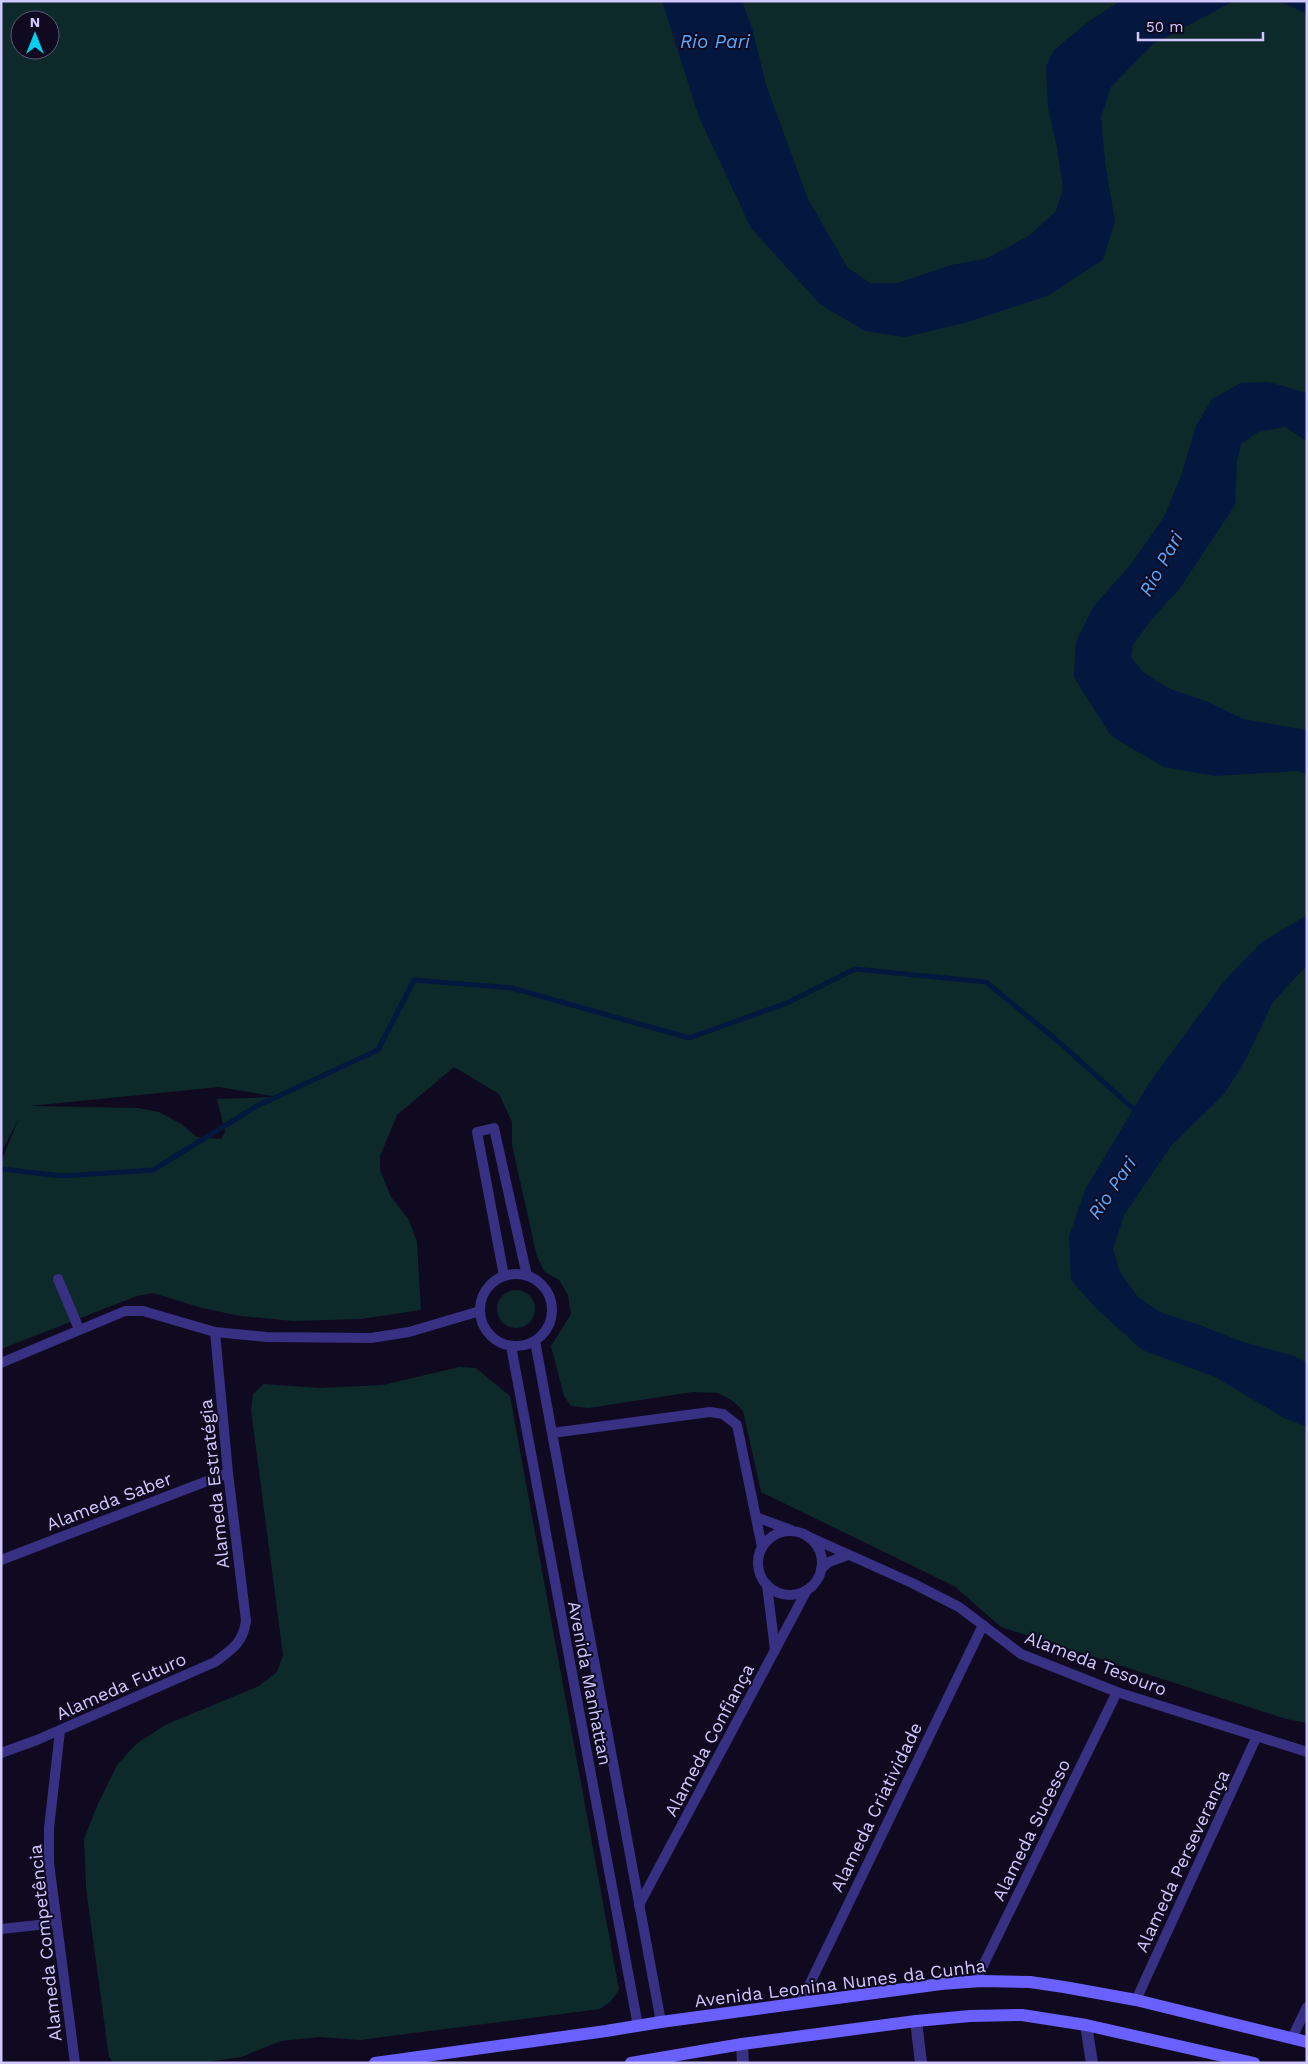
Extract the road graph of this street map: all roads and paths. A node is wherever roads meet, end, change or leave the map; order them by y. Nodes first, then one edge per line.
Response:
1 (504, 1276) junction
2 (527, 1276) junction
3 (58, 1279) dead end
4 (480, 1311) junction
5 (79, 1329) junction
6 (215, 1332) junction
7 (535, 1341) junction
8 (511, 1346) junction
9 (1, 1363) edge
10 (552, 1433) junction
11 (228, 1473) junction
12 (756, 1518) junction
13 (802, 1534) junction
14 (762, 1547) junction
15 (848, 1555) junction
16 (1, 1560) edge
17 (821, 1568) junction
18 (767, 1585) junction
19 (807, 1590) junction
20 (983, 1625) junction
21 (244, 1633) joint
22 (775, 1650) junction
23 (1117, 1692) junction
24 (60, 1731) junction
25 (1257, 1736) junction
26 (1307, 1752) edge
27 (1, 1753) edge
28 (639, 1905) junction
29 (57, 1923) junction
30 (1, 1929) edge
31 (975, 1982) junction
32 (1136, 2000) junction
33 (800, 2004) junction
34 (1307, 2007) edge
35 (916, 2021) junction
36 (661, 2022) junction
37 (1086, 2025) junction
38 (638, 2026) junction
39 (1292, 2038) junction
40 (1307, 2042) edge
41 (742, 2044) junction
42 (75, 2063) edge
43 (374, 2063) edge
44 (631, 2063) edge
45 (743, 2063) edge
46 (921, 2063) edge
47 (1092, 2063) edge
48 (1254, 2063) edge

1 - 2 lane
1 - 2 lane
1 - 4 lane
2 - 7 lane
3 - 5 lane
4 - 6 lane
4 - 8 lane
5 - 6 lane
5 - 9 lane
6 - 11 lane, Alameda Estratégia
7 - 8 lane
7 - 10 lane, Avenida Manhattan
8 - 38 lane, Avenida Manhattan
10 - 12 lane
10 - 28 lane, Avenida Manhattan
11 - 16 lane, Alameda Saber
11 - 21 lane, Alameda Estratégia
12 - 13 lane, Alameda Tesouro
12 - 14 lane
13 - 14 lane
13 - 15 lane, Alameda Tesouro
13 - 17 lane
14 - 18 lane
15 - 17 lane
15 - 20 lane, Alameda Tesouro
17 - 19 lane
18 - 19 lane
18 - 22 lane
19 - 22 lane, Alameda Confiança
20 - 23 lane, Alameda Tesouro
20 - 33 lane, Alameda Criatividade
21 - 24 lane, Alameda Futuro
22 - 28 lane, Alameda Confiança
23 - 25 lane, Alameda Tesouro
23 - 31 lane, Alameda Sucesso
24 - 27 lane, Alameda Futuro
24 - 29 lane, Alameda Competência
25 - 26 lane, Alameda Tesouro
25 - 32 lane, Alameda Perseverança
28 - 36 lane, Avenida Manhattan
29 - 30 lane
29 - 42 lane, Alameda Competência
31 - 32 street, Avenida Leonina Nunes da Cunha
31 - 33 street, Avenida Leonina Nunes da Cunha
32 - 39 street, Avenida Leonina Nunes da Cunha
33 - 36 street, Avenida Leonina Nunes da Cunha
34 - 39 lane
35 - 37 street
35 - 41 street
35 - 46 street
36 - 38 street, Avenida Leonina Nunes da Cunha
37 - 47 street
37 - 48 street
38 - 43 street, Avenida Leonina Nunes da Cunha
39 - 40 street, Avenida Leonina Nunes da Cunha
41 - 44 street
41 - 45 street

